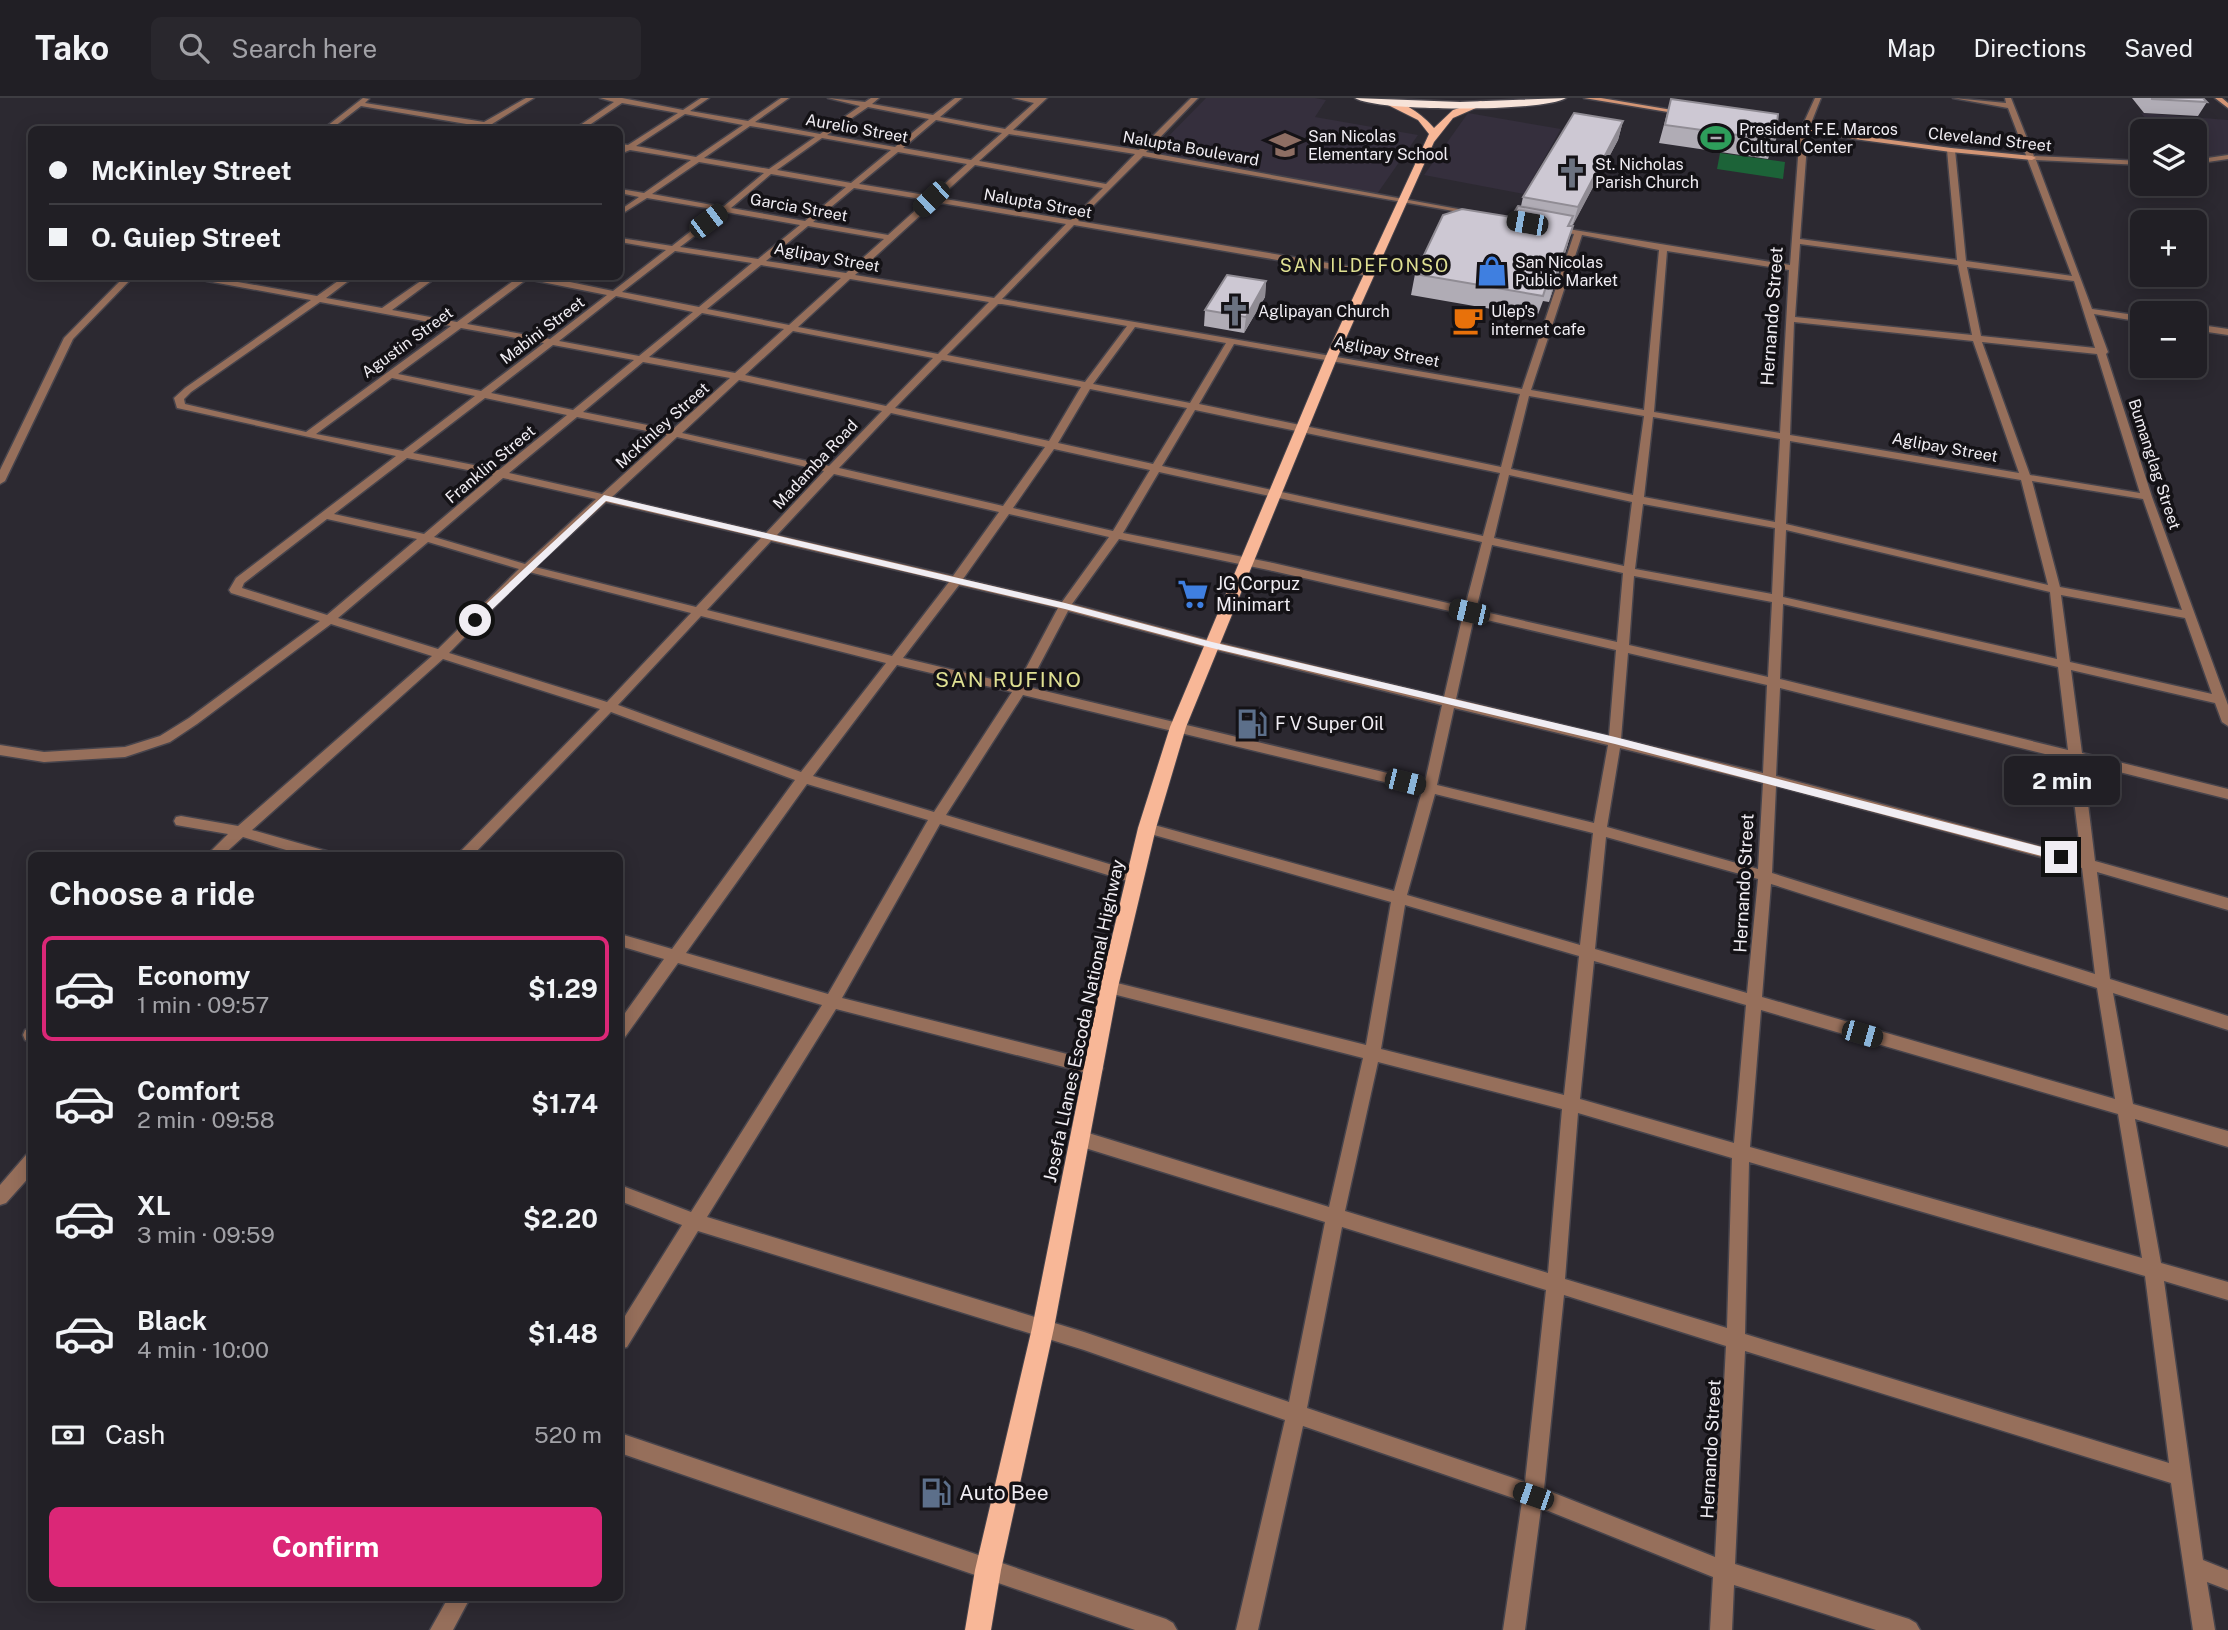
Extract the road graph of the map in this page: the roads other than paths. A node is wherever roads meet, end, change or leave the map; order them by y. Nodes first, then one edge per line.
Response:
1 (367, 98) edge
2 (531, 98) edge
3 (603, 98) edge
4 (706, 98) edge
5 (786, 98) edge
6 (831, 98) edge
7 (876, 98) edge
8 (959, 98) edge
9 (1016, 98) edge
10 (1195, 98) edge
11 (1360, 98) edge
12 (1561, 98) edge
13 (1587, 98) edge
14 (1818, 98) edge
15 (1956, 98) edge
16 (2218, 98) edge
17 (623, 100) edge
18 (1041, 100) edge
19 (1389, 102) junction
20 (2010, 102) edge
21 (1486, 103) junction
22 (359, 104) junction
23 (866, 104) junction
24 (2228, 106) edge
25 (683, 112) junction
26 (1699, 115) edge
27 (934, 118) junction
28 (1752, 123) edge
29 (486, 124) junction
30 (748, 124) junction
31 (330, 126) edge
32 (483, 126) edge
33 (497, 126) edge
34 (582, 126) edge
35 (1804, 131) junction
36 (1009, 132) junction
37 (1433, 133) junction
38 (821, 135) junction
39 (623, 147) edge
40 (630, 148) junction
41 (895, 148) junction
42 (1951, 150) junction
43 (623, 152) edge
44 (1141, 153) junction
45 (2228, 157) edge
46 (2032, 158) junction
47 (695, 160) junction
48 (2207, 160) edge
49 (973, 162) junction
50 (2130, 162) edge
51 (769, 172) junction
52 (850, 186) junction
53 (1107, 186) junction
54 (623, 192) edge
55 (644, 195) junction
56 (931, 199) junction
57 (1403, 199) junction
58 (726, 208) junction
59 (623, 211) edge
60 (1488, 216) edge
61 (806, 222) junction
62 (1071, 223) junction
63 (890, 238) junction
64 (623, 240) edge
65 (1796, 241) junction
66 (673, 248) junction
67 (1662, 248) junction
68 (757, 262) junction
69 (1962, 264) junction
70 (1794, 268) junction
71 (1370, 273) junction
72 (848, 277) junction
73 (2078, 279) junction
74 (126, 280) edge
75 (218, 280) edge
76 (345, 280) edge
77 (429, 280) edge
78 (522, 280) edge
79 (542, 280) edge
80 (614, 294) junction
81 (318, 299) junction
82 (997, 301) junction
83 (701, 310) junction
84 (384, 311) junction
85 (2089, 312) junction
86 (2130, 317) edge
87 (1790, 319) junction
88 (459, 324) junction
89 (1132, 325) junction
90 (791, 327) junction
91 (2207, 329) edge
92 (2228, 332) edge
93 (1232, 340) junction
94 (1977, 340) junction
95 (552, 342) junction
96 (2103, 352) junction
97 (941, 356) junction
98 (1332, 356) junction
99 (645, 358) junction
100 (389, 375) junction
101 (739, 377) junction
102 (1087, 386) junction
103 (482, 394) junction
104 (1525, 394) junction
105 (1193, 407) junction
106 (887, 411) junction
107 (1649, 413) junction
108 (574, 414) junction
109 (1304, 428) junction
110 (676, 434) junction
111 (1783, 434) junction
112 (308, 435) junction
113 (1051, 446) junction
114 (406, 453) junction
115 (1155, 467) junction
116 (832, 469) junction
117 (1505, 471) junction
118 (501, 474) junction
119 (2026, 477) junction
120 (0, 481) edge
121 (1276, 493) junction
122 (2147, 497) junction
123 (604, 498) junction
124 (1640, 500) junction
125 (1006, 509) junction
126 (326, 516) junction
127 (1783, 526) junction
128 (1116, 535) junction
129 (770, 536) junction
130 (427, 538) junction
131 (1490, 539) junction
132 (1248, 561) junction
133 (527, 568) junction
134 (1629, 570) junction
135 (955, 582) junction
136 (2055, 590) junction
137 (1777, 599) junction
138 (1065, 606) junction
139 (699, 610) junction
140 (1469, 612) junction
141 (2189, 615) junction
142 (330, 619) junction
143 (1212, 645) junction
144 (1624, 649) junction
145 (441, 654) junction
146 (895, 661) junction
147 (2066, 667) junction
148 (1773, 682) junction
149 (1020, 690) junction
150 (2220, 700) junction
151 (1451, 701) junction
152 (610, 707) junction
153 (2228, 722) edge
154 (1178, 727) junction
155 (1615, 740) junction
156 (0, 750) edge
157 (2077, 756) junction
158 (804, 778) junction
159 (1768, 779) junction
160 (1430, 788) junction
161 (2228, 794) edge
162 (936, 819) junction
163 (181, 821) dead end
164 (1147, 828) junction
165 (1600, 830) junction
166 (239, 831) junction
167 (217, 852) edge
168 (311, 852) edge
169 (467, 852) edge
170 (2088, 864) junction
171 (1765, 876) junction
172 (1134, 877) junction
173 (1399, 898) junction
174 (2228, 904) edge
175 (623, 941) edge
176 (1588, 952) junction
177 (675, 956) junction
178 (2102, 981) junction
179 (1109, 987) junction
180 (832, 1002) junction
181 (1755, 1002) junction
182 (2228, 1023) edge
183 (623, 1028) edge
184 (1373, 1054) junction
185 (1094, 1068) junction
186 (1571, 1104) junction
187 (2127, 1111) junction
188 (1082, 1139) junction
189 (2228, 1139) edge
190 (1741, 1152) junction
191 (28, 1166) edge
192 (623, 1194) edge
193 (0, 1197) edge
194 (1335, 1216) junction
195 (693, 1221) junction
196 (2153, 1268) junction
197 (1556, 1284) junction
198 (2228, 1291) edge
199 (1043, 1328) junction
200 (623, 1335) edge
201 (1736, 1339) junction
202 (1296, 1414) junction
203 (623, 1444) edge
204 (2180, 1476) junction
205 (1533, 1496) junction
206 (2194, 1566) junction
207 (988, 1570) junction
208 (1723, 1571) junction
209 (2228, 1580) edge
210 (458, 1601) edge
211 (441, 1630) edge
212 (978, 1630) edge
213 (1166, 1630) edge
214 (1247, 1630) edge
215 (1514, 1630) edge
216 (1721, 1630) edge
217 (1909, 1630) edge
218 (2204, 1630) edge

1 - 22 street
2 - 29 street
3 - 17 street, Aurelio Street
4 - 25 street
5 - 30 street
6 - 23 street, Nalupta Boulevard
7 - 23 street, Mabini Street
8 - 27 street, Franklin Street
9 - 18 street
10 - 44 street, Madamba Road
11 - 19 highway
12 - 21 highway
13 - 26 street
14 - 35 street, Hernando Street
15 - 20 street
16 - 24 street
17 - 25 street, Aurelio Street
17 - 34 street
18 - 36 street, McKinley Street
19 - 21 highway
19 - 37 main road
20 - 46 street, Bumanglag Street
21 - 37 main road, Josefa Llanes Escoda National Highway
22 - 29 street
22 - 31 street
23 - 27 street, Nalupta Boulevard
23 - 38 street, Mabini Street
25 - 30 street, Aurelio Street
25 - 40 street
27 - 36 street, Nalupta Boulevard
27 - 41 street, Franklin Street
28 - 35 street, Cleveland Street
29 - 32 street
29 - 33 street
30 - 38 street, Aurelio Street
30 - 47 street
35 - 42 street, Cleveland Street
35 - 65 street, Hernando Street
36 - 44 street, Nalupta Boulevard
36 - 49 street, McKinley Street
37 - 57 main road, Josefa Llanes Escoda National Highway
38 - 41 street, Aurelio Street
38 - 51 street, Mabini Street
39 - 40 street, Nalupta Street
40 - 43 street
40 - 47 street, Nalupta Street
41 - 49 street, Aurelio Street
41 - 52 street, Franklin Street
42 - 46 street, Cleveland Street
42 - 69 street
44 - 53 street, Madamba Road
44 - 57 street, Nalupta Boulevard
45 - 48 street
46 - 50 street, Cleveland Street
46 - 73 street, Bumanglag Street
47 - 51 street, Nalupta Street
47 - 55 street
49 - 53 street, Aurelio Street
49 - 56 street, McKinley Street
51 - 52 street, Nalupta Street
51 - 58 street, Mabini Street
52 - 56 street, Nalupta Street
52 - 61 street, Franklin Street
53 - 62 street, Madamba Road
54 - 55 street, Garcia Street
55 - 58 street, Garcia Street
55 - 59 street
56 - 62 street, Nalupta Street
56 - 63 street, McKinley Street
57 - 60 street, Nalupta Boulevard
57 - 71 main road, Josefa Llanes Escoda National Highway
58 - 61 street, Garcia Street
58 - 66 street, Mabini Street
61 - 63 street, Garcia Street
61 - 68 street, Franklin Street
62 - 71 street, Nalupta Street
62 - 82 street, Madamba Road
63 - 72 street, McKinley Street
64 - 66 street, Aglipay Street
65 - 69 street
65 - 70 street, Hernando Street
66 - 68 street, Aglipay Street
66 - 80 street, Mabini Street
67 - 70 street
67 - 104 street
67 - 107 street
68 - 72 street, Aglipay Street
68 - 83 street, Franklin Street
69 - 73 street
69 - 94 street
70 - 87 street, Hernando Street
71 - 98 main road, Josefa Llanes Escoda National Highway
72 - 82 street, Aglipay Street
72 - 90 street, McKinley Street
73 - 85 street, Bumanglag Street
74 - 120 street
75 - 81 street
76 - 81 street
77 - 84 street
78 - 88 street, Agustin Street
79 - 80 street
80 - 83 street
80 - 95 street, Mabini Street
81 - 84 street
81 - 112 street
82 - 89 street, Aglipay Street
82 - 97 street, Madamba Road
83 - 90 street
83 - 99 street, Franklin Street
84 - 88 street
85 - 86 street
85 - 96 street, Bumanglag Street
87 - 94 street
87 - 111 street, Hernando Street
88 - 95 street
88 - 100 street, Agustin Street
89 - 93 street, Aglipay Street
89 - 102 street
90 - 97 street
90 - 101 street, McKinley Street
91 - 92 street
93 - 98 street, Aglipay Street
93 - 105 street
94 - 96 street
94 - 119 street
95 - 99 street
95 - 103 street, Mabini Street
96 - 122 street, Bumanglag Street
97 - 102 street
97 - 106 street, Madamba Road
98 - 104 street, Aglipay Street
98 - 109 main road, Josefa Llanes Escoda National Highway
99 - 101 street
99 - 108 street, Franklin Street
100 - 103 street
100 - 112 street, Agustin Street
101 - 106 street
101 - 110 street, McKinley Street
102 - 105 street
102 - 113 street
103 - 108 street
103 - 114 street, Mabini Street
104 - 107 street, Aglipay Street
104 - 117 street
105 - 109 street
105 - 115 street
106 - 113 street
106 - 116 street, Madamba Road
107 - 111 street, Aglipay Street
107 - 124 street
108 - 110 street
108 - 118 street, Franklin Street
109 - 117 street
109 - 121 main road, Josefa Llanes Escoda National Highway
110 - 116 street
110 - 123 street, McKinley Street
111 - 119 street, Aglipay Street
111 - 127 street, Hernando Street
112 - 114 street
113 - 115 street
113 - 125 street
114 - 118 street
114 - 126 street, Mabini Street
115 - 121 street
115 - 128 street
116 - 125 street
116 - 129 street, Madamba Road
117 - 124 street
117 - 131 street
118 - 123 street
118 - 130 street, Franklin Street
119 - 122 street, Aglipay Street
119 - 136 street
121 - 131 street
121 - 132 main road, Josefa Llanes Escoda National Highway
122 - 141 street, Bumanglag Street
123 - 129 street
123 - 133 street, McKinley Street
124 - 127 street
124 - 134 street
125 - 128 street
125 - 135 street
126 - 130 street
126 - 142 street, Mabini Street
127 - 136 street
127 - 137 street, Hernando Street
128 - 132 street
128 - 138 street
129 - 135 street
129 - 139 street, Madamba Road
130 - 133 street
130 - 142 street, Franklin Street
131 - 134 street
131 - 140 street
132 - 140 street
132 - 143 main road, Josefa Llanes Escoda National Highway
133 - 139 street
133 - 145 street, McKinley Street
134 - 137 street
134 - 144 street
135 - 138 street
135 - 146 street
136 - 141 street
136 - 147 street
137 - 147 street
137 - 148 street, Hernando Street
138 - 143 street
138 - 149 street
139 - 146 street
139 - 152 street, Madamba Road
140 - 144 street
140 - 151 street
141 - 150 street, Bumanglag Street
142 - 145 street
142 - 156 street, Franklin Street
143 - 151 street
143 - 154 main road, Josefa Llanes Escoda National Highway
144 - 148 street
144 - 155 street
145 - 152 street
145 - 166 street, McKinley Street
146 - 149 street
146 - 158 street
147 - 150 street
147 - 157 street
148 - 157 street
148 - 159 street, Hernando Street
149 - 154 street
149 - 162 street
150 - 153 street, Bumanglag Street
151 - 155 street
151 - 160 street
152 - 158 street
152 - 169 street, Madamba Road
154 - 160 street
154 - 164 main road, Josefa Llanes Escoda National Highway
155 - 159 street
155 - 165 street
157 - 161 street
157 - 170 street
158 - 162 street
158 - 177 street
159 - 170 street
159 - 171 street, Hernando Street
160 - 165 street
160 - 173 street
162 - 172 street
162 - 180 street
163 - 166 street
164 - 172 main road, Josefa Llanes Escoda National Highway
164 - 173 street
165 - 171 street
165 - 176 street
166 - 167 street, McKinley Street
166 - 168 street
170 - 174 street
170 - 178 street
171 - 178 street
171 - 181 street, Hernando Street
172 - 179 main road, Josefa Llanes Escoda National Highway
173 - 176 street
173 - 184 street
175 - 177 street
176 - 181 street
176 - 186 street
177 - 180 street
177 - 183 street
178 - 182 street
178 - 187 street
179 - 184 street
179 - 185 main road, Josefa Llanes Escoda National Highway
180 - 185 street
180 - 195 street
181 - 187 street
181 - 190 street, Hernando Street
184 - 186 street
184 - 194 street
185 - 188 main road, Josefa Llanes Escoda National Highway
186 - 190 street
186 - 197 street
187 - 189 street
187 - 196 street
188 - 194 street
188 - 199 main road, Josefa Llanes Escoda National Highway
190 - 196 street
190 - 201 street, Hernando Street
191 - 193 street
192 - 195 street
194 - 197 street
194 - 202 street
195 - 199 street
195 - 200 street
196 - 198 street
196 - 204 street
197 - 201 street
197 - 205 street
199 - 202 street
199 - 207 main road, Josefa Llanes Escoda National Highway
201 - 204 street
201 - 208 street, Hernando Street
202 - 205 street
202 - 214 street
203 - 207 street
204 - 206 street
205 - 208 street
205 - 215 street
206 - 209 street
206 - 218 street
207 - 212 main road, Josefa Llanes Escoda National Highway
207 - 213 street
208 - 216 street, Hernando Street
208 - 217 street
210 - 211 street

